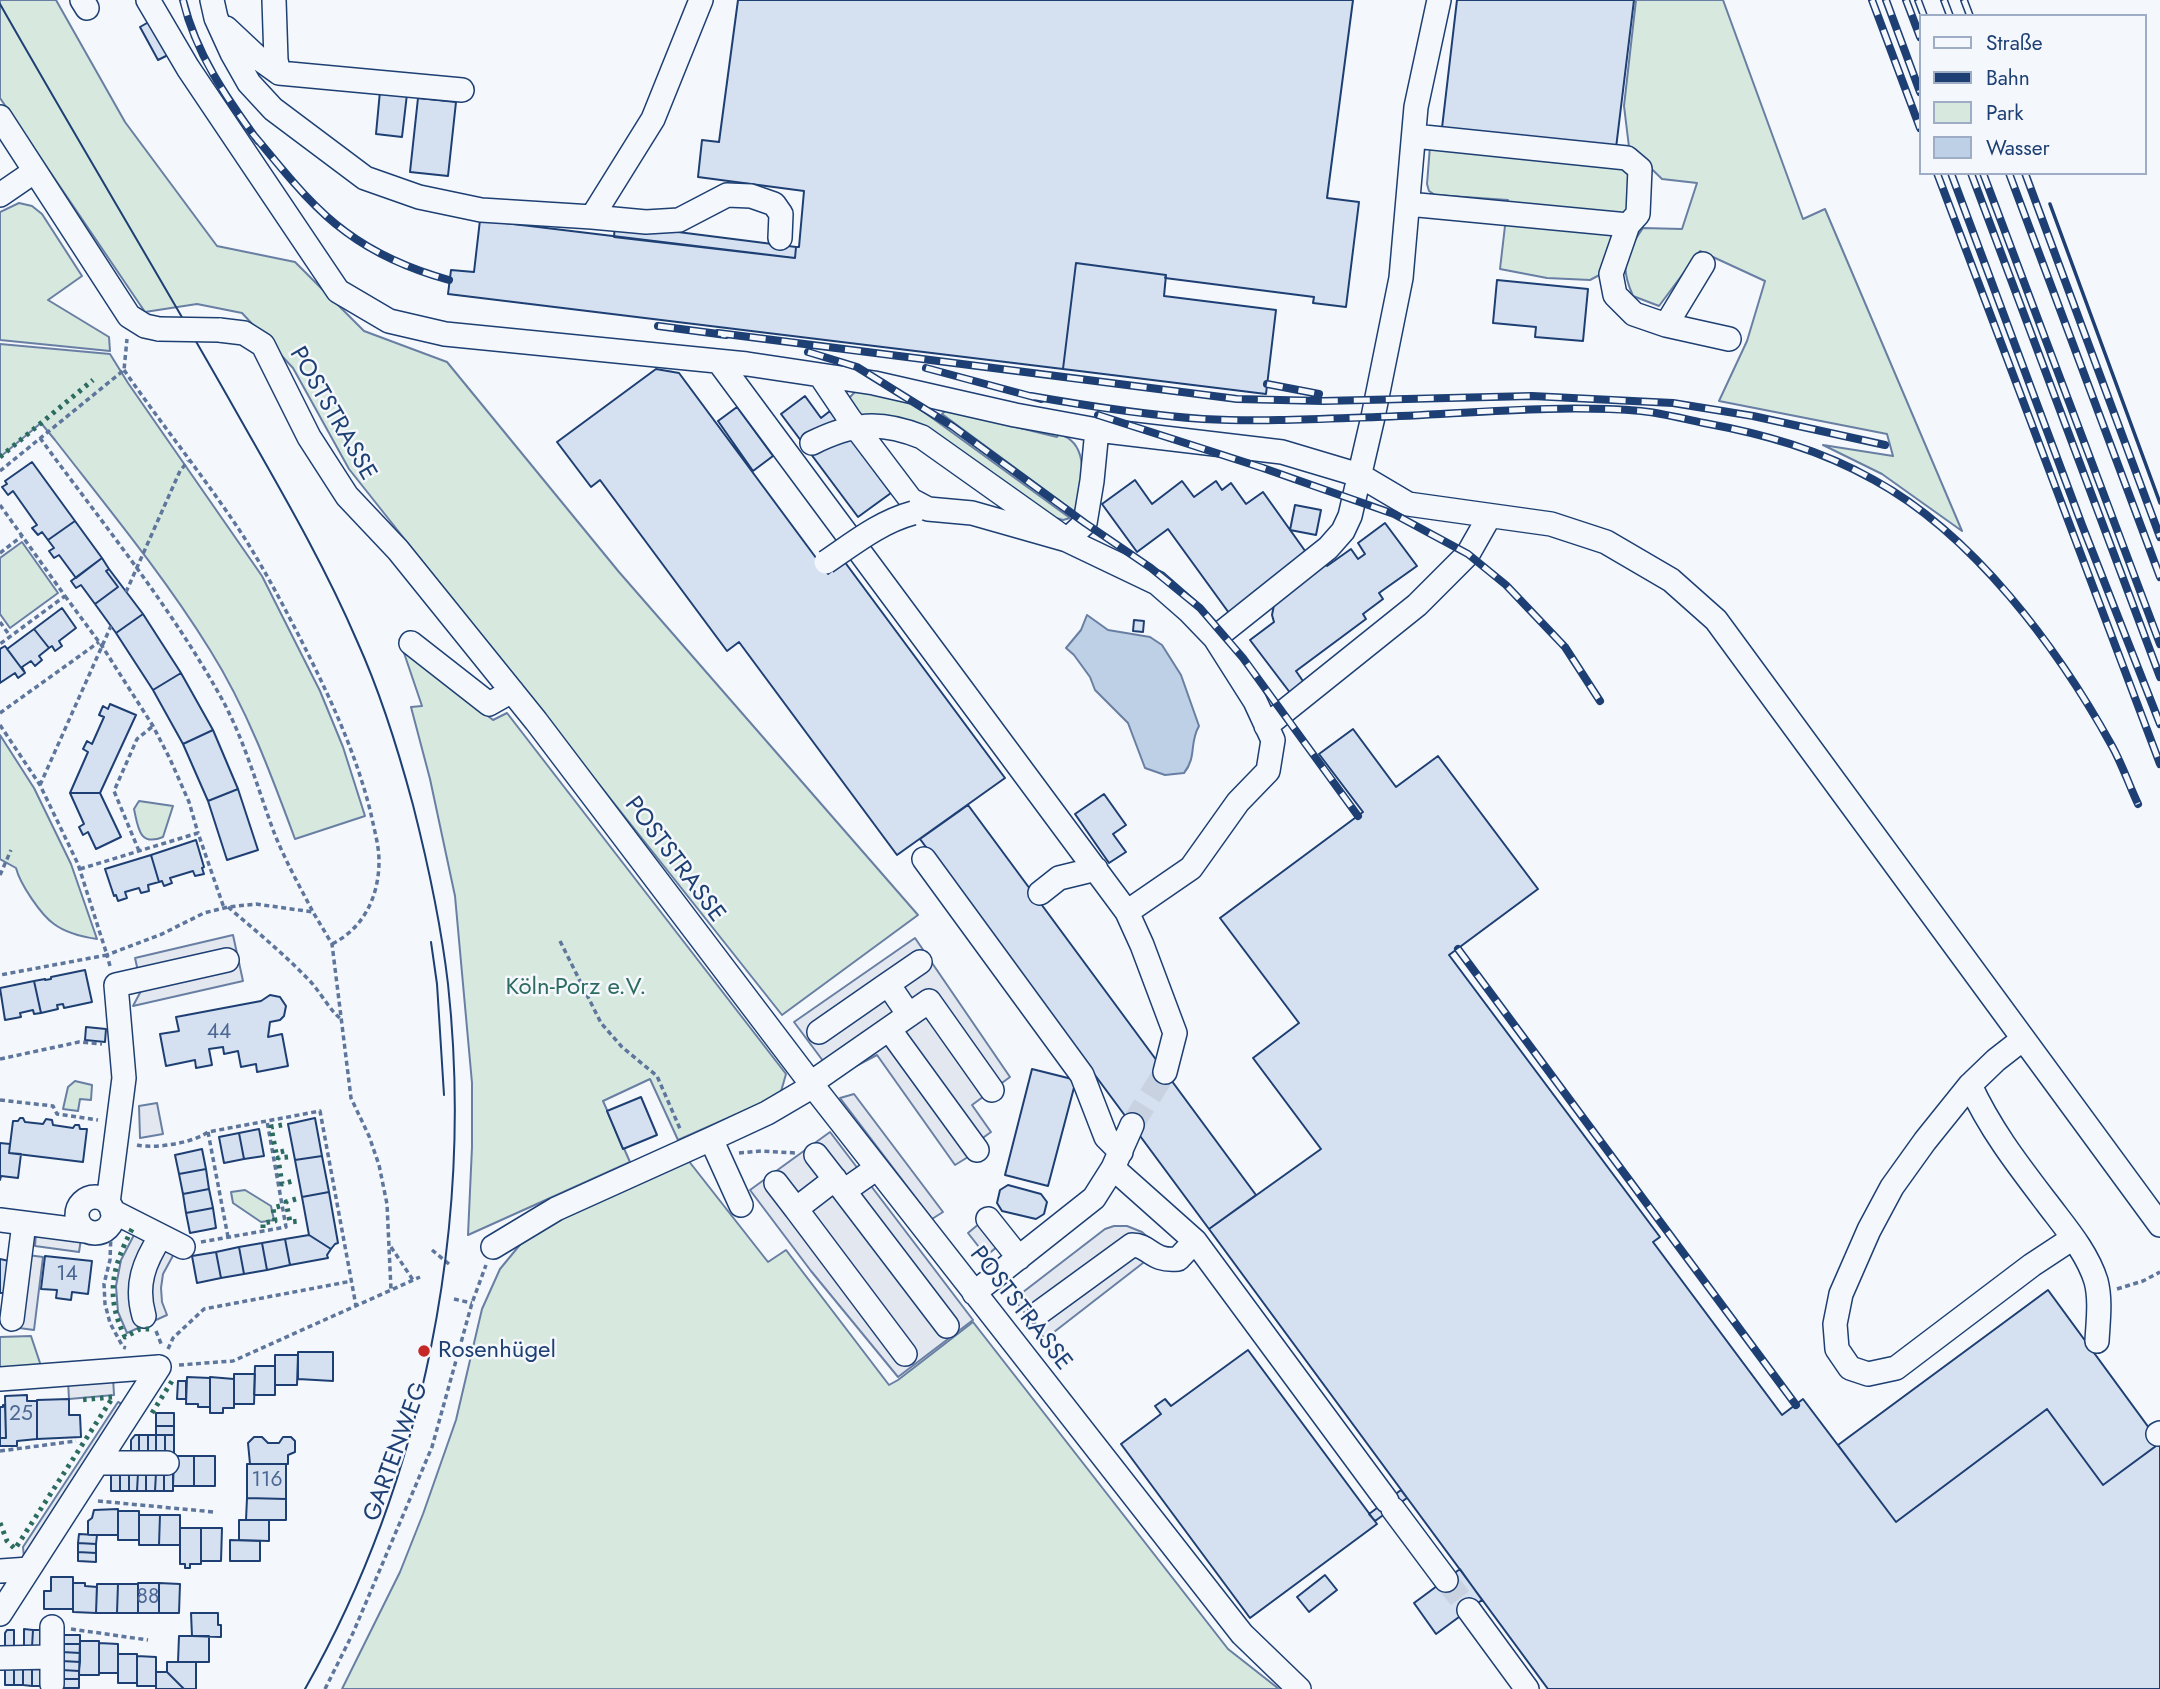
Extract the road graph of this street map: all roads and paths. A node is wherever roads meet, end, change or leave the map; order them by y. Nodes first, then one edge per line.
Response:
1 (148, 0) edge
2 (274, 0) edge
3 (701, 0) edge
4 (1439, 0) edge
5 (214, 9) edge
6 (279, 73) junction
7 (462, 90) dead end
8 (0, 117) edge
9 (1414, 136) junction
10 (35, 171) junction
11 (0, 195) edge
12 (1408, 204) junction
13 (592, 217) junction
14 (1628, 225) junction
15 (780, 238) dead end
16 (1703, 264) dead end
17 (129, 316) junction
18 (1666, 325) junction
19 (1729, 339) dead end
20 (719, 362) junction
21 (124, 370) junction
22 (820, 375) junction
23 (1097, 430) junction
24 (40, 438) junction
25 (812, 443) dead end
26 (188, 460) junction
27 (0, 471) edge
28 (1359, 475) junction
29 (0, 505) edge
30 (921, 511) junction
31 (1489, 517) junction
32 (22, 536) junction
33 (1067, 540) junction
34 (0, 552) edge
35 (826, 562) dead end
36 (137, 569) junction
37 (127, 592) dead end
38 (65, 596) junction
39 (0, 622) edge
40 (111, 626) dead end
41 (10, 636) junction
42 (1214, 638) junction
43 (411, 643) dead end
44 (0, 644) edge
45 (101, 644) junction
46 (512, 691) junction
47 (0, 713) edge
48 (0, 725) edge
49 (153, 726) junction
50 (1266, 726) junction
51 (40, 785) junction
52 (198, 833) junction
53 (11, 850) dead end
54 (139, 851) junction
55 (924, 859) dead end
56 (80, 869) junction
57 (1096, 869) junction
58 (0, 874) edge
59 (1040, 893) dead end
60 (226, 907) junction
61 (313, 912) junction
62 (1128, 912) junction
63 (560, 942) dead end
64 (332, 944) junction
65 (107, 955) junction
66 (227, 960) dead end
67 (920, 962) dead end
68 (0, 975) edge
69 (888, 984) junction
70 (116, 985) junction
71 (909, 1015) junction
72 (340, 1018) junction
73 (889, 1029) junction
74 (819, 1032) dead end
75 (2023, 1039) junction
76 (121, 1045) junction
77 (0, 1059) edge
78 (1165, 1072) tunnel mouth
79 (812, 1085) junction
80 (1970, 1085) junction
81 (992, 1090) dead end
82 (0, 1100) edge
83 (267, 1121) junction
84 (1132, 1125) tunnel mouth
85 (118, 1132) junction
86 (208, 1132) junction
87 (716, 1149) junction
88 (689, 1150) junction
89 (977, 1150) dead end
90 (816, 1154) joint
91 (1117, 1160) junction
92 (877, 1168) junction
93 (776, 1183) dead end
94 (840, 1185) junction
95 (741, 1205) dead end
96 (796, 1209) junction
97 (111, 1210) junction
98 (989, 1219) dead end
99 (0, 1220) edge
100 (24, 1223) junction
101 (2160, 1224) edge
102 (162, 1236) junction
103 (228, 1237) junction
104 (2073, 1238) junction
105 (1195, 1241) junction
106 (390, 1246) junction
107 (183, 1247) joint
108 (493, 1247) joint
109 (432, 1250) dead end
110 (1019, 1258) junction
111 (449, 1264) dead end
112 (2160, 1272) edge
113 (420, 1277) dead end
114 (413, 1280) junction
115 (352, 1281) junction
116 (391, 1290) junction
117 (974, 1293) junction
118 (2097, 1294) junction
119 (454, 1299) dead end
120 (472, 1303) junction
121 (356, 1306) junction
122 (1040, 1312) dead end
123 (144, 1316) dead end
124 (12, 1319) dead end
125 (947, 1326) dead end
126 (2097, 1341) dead end
127 (905, 1354) dead end
128 (159, 1367) junction
129 (0, 1380) edge
130 (76, 1441) dead end
131 (0, 1451) edge
132 (98, 1463) junction
133 (167, 1463) dead end
134 (75, 1499) junction
135 (214, 1512) dead end
136 (29, 1569) junction
137 (0, 1571) edge
138 (1446, 1580) tunnel mouth
139 (1469, 1610) tunnel mouth
140 (0, 1614) edge
141 (52, 1627) dead end
142 (52, 1657) junction
143 (0, 1658) edge
144 (52, 1684) dead end
145 (325, 1689) edge
146 (1299, 1689) edge
147 (1527, 1689) edge

1 - 20 street
2 - 6 street
3 - 13 street
4 - 9 street
5 - 6 street
5 - 13 street
6 - 7 street
8 - 10 street
9 - 12 street
9 - 14 street
10 - 11 street
10 - 17 street
12 - 14 street
12 - 28 street
13 - 15 street
14 - 18 street
16 - 18 street
17 - 21 path
17 - 46 street, POSTSTRASSE, bridge
18 - 19 street
20 - 22 street
20 - 57 street
21 - 24 path
21 - 26 path
22 - 23 street
22 - 30 street
23 - 28 street
23 - 33 street
24 - 27 path
24 - 36 path
25 - 33 street
26 - 36 path
26 - 64 path
28 - 31 street
28 - 42 street
29 - 32 path
30 - 33 street
30 - 35 street, bridge
31 - 50 street
31 - 75 street
32 - 34 path
32 - 38 path
33 - 42 street
36 - 37 path
36 - 61 path
38 - 41 path
38 - 45 path
39 - 41 path
40 - 45 path
41 - 44 path
42 - 50 street
43 - 46 street
45 - 47 path
45 - 49 path
45 - 51 path
46 - 79 street, POSTSTRASSE
48 - 51 path
49 - 52 path
49 - 54 path
50 - 62 street
51 - 56 path
52 - 54 path
52 - 60 path
53 - 58 path
54 - 56 path
55 - 91 street
56 - 65 path
57 - 59 street
57 - 62 street
60 - 61 path
60 - 65 path
60 - 72 path
61 - 64 path
62 - 78 street
63 - 88 path
64 - 72 path
65 - 68 path
65 - 70 path
66 - 70 street
67 - 69 street
69 - 71 street
69 - 74 street
70 - 76 street
71 - 73 street
71 - 81 street
72 - 106 path
73 - 79 street
73 - 89 street
75 - 80 street
75 - 101 street
76 - 77 path
76 - 85 street
79 - 87 street
79 - 92 street, POSTSTRASSE
80 - 104 street
80 - 104 street
82 - 85 path
83 - 86 path
83 - 103 path
83 - 115 path
84 - 91 street
85 - 86 path
85 - 97 street
86 - 103 path
87 - 88 street
87 - 90 path
87 - 95 street
88 - 108 street
90 - 94 street
91 - 105 street
91 - 110 street
92 - 94 street
92 - 117 street, POSTSTRASSE
93 - 96 street
94 - 96 street
94 - 125 street
96 - 127 street
97 - 100 street
97 - 102 street
97 - 128 path
98 - 110 street
99 - 100 street
100 - 124 street
102 - 107 street
102 - 123 street
103 - 107 path
104 - 118 street
105 - 122 street
105 - 138 street
106 - 114 path
106 - 116 path
108 - 120 path, GARTENWEG
109 - 111 path
110 - 117 street
112 - 118 path
113 - 114 path
114 - 116 path
115 - 121 path
115 - 128 path
116 - 121 path
117 - 146 street, POSTSTRASSE
118 - 126 street
119 - 120 path
120 - 145 path, GARTENWEG
121 - 128 path
128 - 129 street
128 - 132 street
130 - 131 path
132 - 133 street
132 - 134 street
134 - 135 path
134 - 136 street
136 - 137 street
136 - 140 street
139 - 147 street
141 - 142 street
142 - 143 street
142 - 144 street

